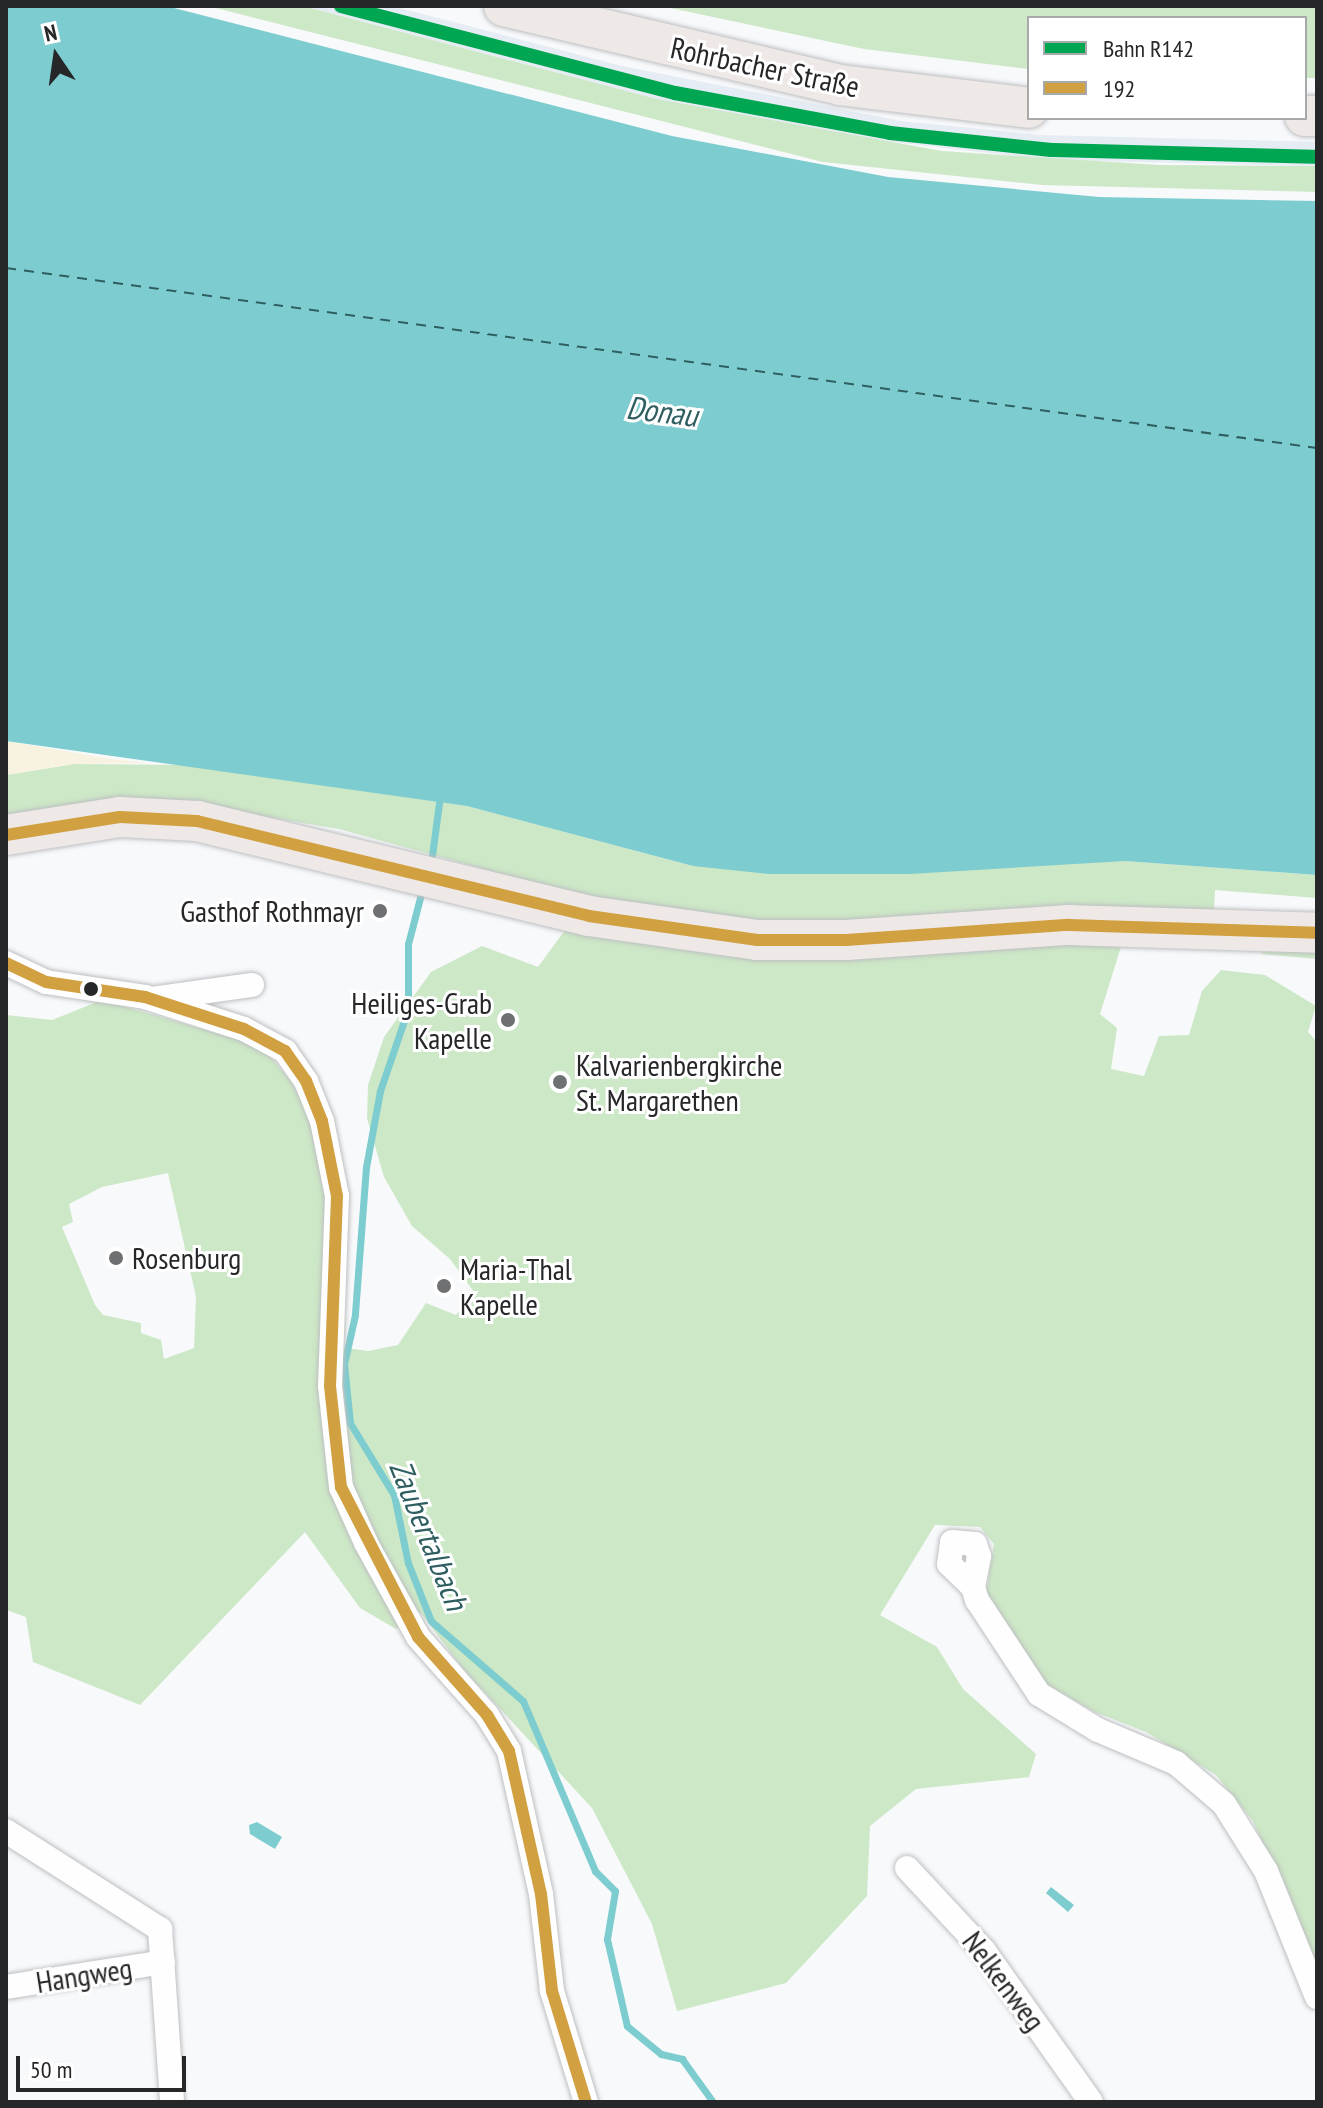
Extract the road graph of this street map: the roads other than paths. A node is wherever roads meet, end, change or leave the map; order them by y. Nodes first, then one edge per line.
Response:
1 (504, 6) edge
2 (1027, 108) edge
3 (6, 835) edge
4 (1317, 933) edge
5 (6, 963) edge
6 (252, 985) dead end
7 (152, 999) junction
8 (973, 1587) dead end
9 (6, 1831) edge
10 (907, 1868) dead end
11 (163, 1962) junction
12 (6, 1987) edge
13 (1317, 1997) edge
14 (172, 2102) edge
15 (586, 2102) edge
16 (1091, 2102) edge

1 - 2 main road, Rohrbacher Straße
3 - 4 main road
5 - 7 street
6 - 7 street
7 - 15 street
8 - 13 street
9 - 11 street
10 - 16 street, Nelkenweg
11 - 12 street, Hangweg
11 - 14 street

